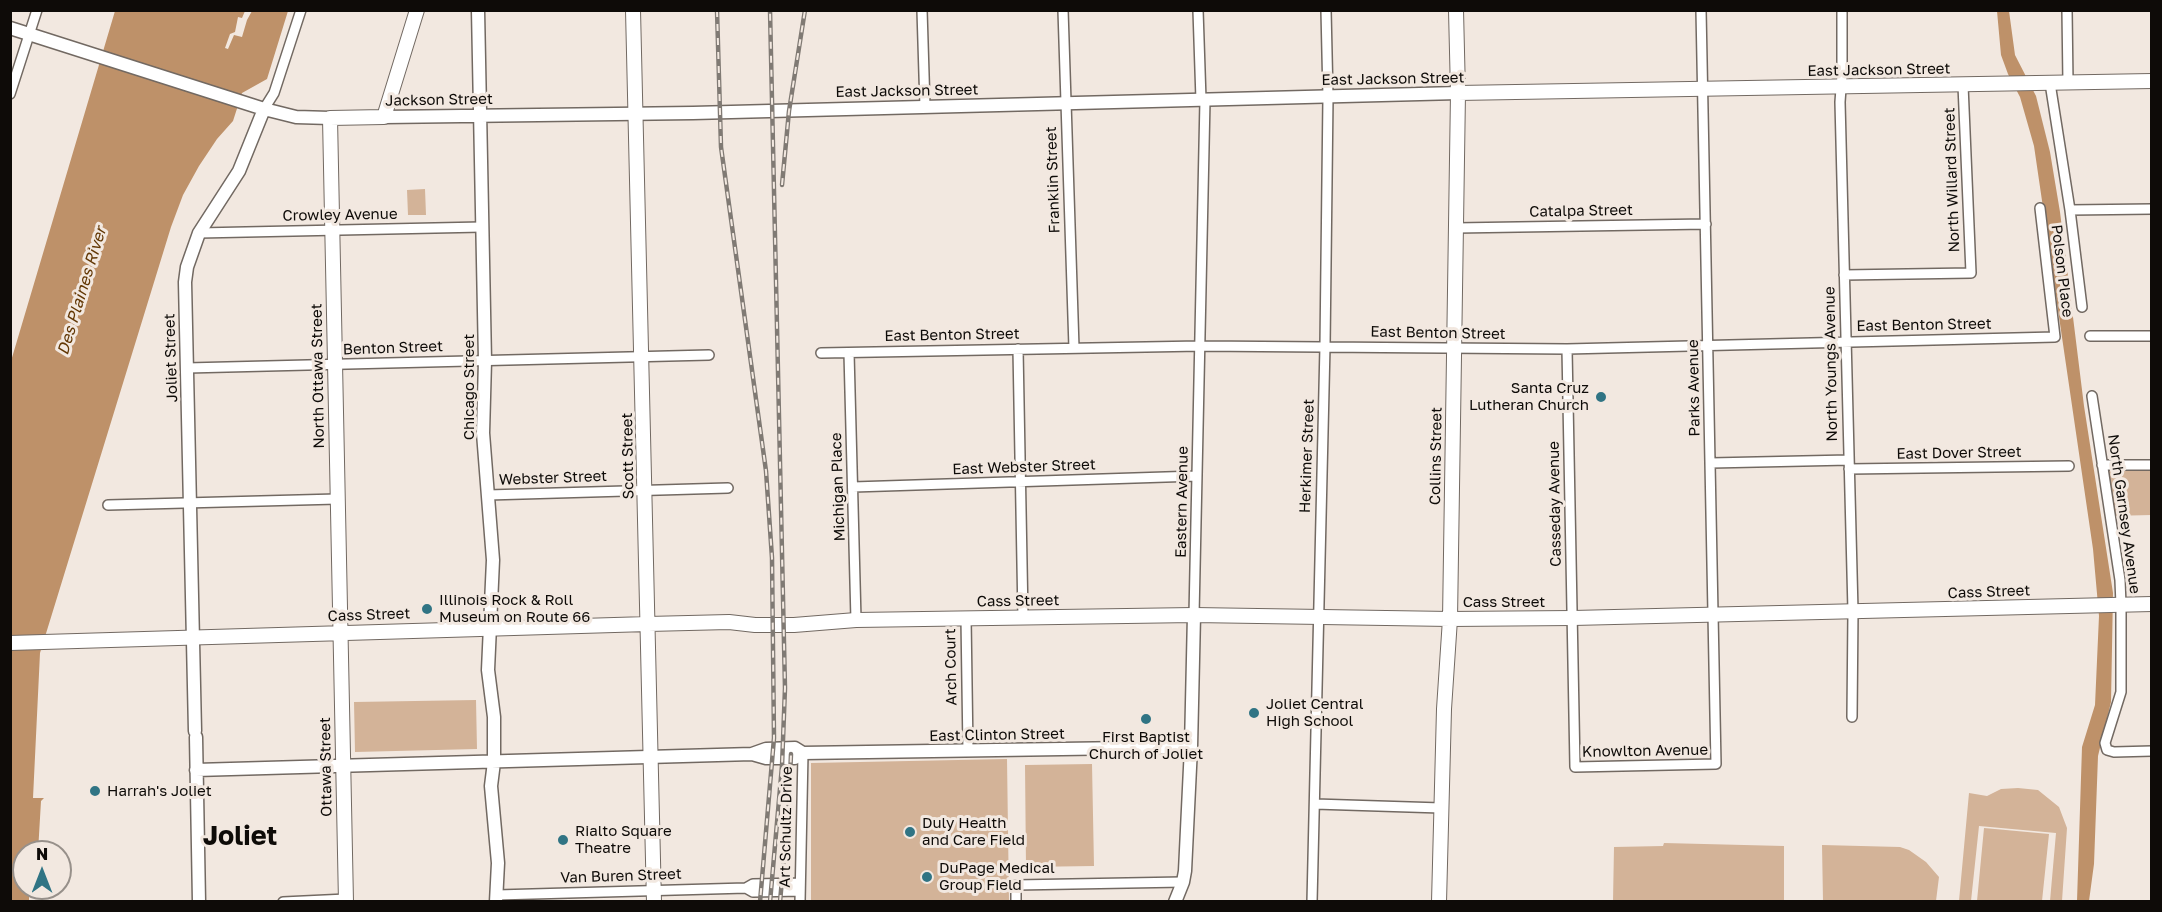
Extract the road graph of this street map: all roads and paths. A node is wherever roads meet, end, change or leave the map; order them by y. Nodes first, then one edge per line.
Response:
1 (37, 10) edge
2 (301, 10) edge
3 (417, 10) edge
4 (477, 10) edge
5 (633, 10) edge
6 (922, 10) edge
7 (1063, 10) edge
8 (1198, 10) edge
9 (1326, 10) edge
10 (1456, 10) edge
11 (1701, 10) edge
12 (1842, 10) edge
13 (2067, 10) edge
14 (10, 28) edge
15 (29, 33) junction
16 (2151, 81) edge
17 (2044, 83) junction
18 (2068, 83) junction
19 (1964, 85) junction
20 (1841, 87) junction
21 (1703, 89) junction
22 (1458, 93) junction
23 (10, 94) edge
24 (1328, 97) junction
25 (1203, 100) junction
26 (1065, 104) junction
27 (925, 107) junction
28 (264, 109) junction
29 (636, 114) junction
30 (479, 116) junction
31 (384, 117) junction
32 (330, 118) junction
33 (2040, 208) dead end
34 (2151, 209) edge
35 (2070, 210) junction
36 (1706, 224) junction
37 (482, 227) junction
38 (1456, 228) junction
39 (332, 230) junction
40 (199, 233) junction
41 (1844, 275) junction
42 (2082, 308) dead end
43 (2090, 336) dead end
44 (2151, 336) edge
45 (2055, 337) joint
46 (1846, 342) junction
47 (1708, 345) junction
48 (1200, 346) junction
49 (1325, 346) junction
50 (1074, 348) junction
51 (1454, 348) junction
52 (1018, 349) junction
53 (1567, 349) junction
54 (821, 353) dead end
55 (849, 353) junction
56 (709, 355) dead end
57 (642, 356) junction
58 (485, 361) junction
59 (335, 365) junction
60 (187, 368) junction
61 (2092, 396) dead end
62 (1711, 463) junction
63 (1849, 464) junction
64 (2102, 465) junction
65 (2151, 465) edge
66 (2069, 466) dead end
67 (1197, 476) junction
68 (1021, 482) junction
69 (728, 488) dead end
70 (853, 488) junction
71 (645, 490) junction
72 (488, 495) junction
73 (337, 499) junction
74 (190, 502) junction
75 (108, 506) dead end
76 (2151, 604) edge
77 (2121, 605) junction
78 (1853, 612) junction
79 (1714, 614) junction
80 (1194, 615) junction
81 (1023, 617) junction
82 (1318, 617) junction
83 (966, 618) junction
84 (1573, 618) junction
85 (1450, 619) junction
86 (856, 620) junction
87 (648, 624) junction
88 (490, 628) junction
89 (340, 633) junction
90 (193, 637) junction
91 (10, 643) edge
92 (1852, 717) dead end
93 (1191, 747) junction
94 (968, 751) junction
95 (2151, 751) edge
96 (803, 753) junction
97 (651, 758) junction
98 (494, 762) junction
99 (1716, 764) joint
100 (343, 766) junction
101 (1575, 767) joint
102 (196, 770) junction
103 (1315, 804) junction
104 (1441, 808) junction
105 (1183, 882) junction
106 (800, 892) edge
107 (654, 896) edge
108 (496, 898) edge
109 (346, 900) edge
110 (199, 902) edge
111 (284, 902) edge
112 (1016, 902) edge
113 (1175, 902) edge
114 (1312, 902) edge
115 (1439, 902) edge

1 - 15 street
2 - 28 street, Joliet Street
3 - 31 main road
4 - 30 street, Chicago Street
5 - 29 main road, Scott Street
6 - 27 street
7 - 26 street, Franklin Street
8 - 25 street, Eastern Avenue
9 - 24 street, Herkimer Street
10 - 22 main road, Collins Street
11 - 21 street, Parks Avenue
12 - 20 street, North Youngs Avenue
13 - 18 street
14 - 15 street, Jackson Street
15 - 23 street
15 - 28 street, Jackson Street
16 - 18 main road, East Jackson Street
17 - 18 main road, East Jackson Street
17 - 19 main road, East Jackson Street
17 - 35 street
19 - 20 main road, East Jackson Street
19 - 41 street, North Willard Street
20 - 21 main road, East Jackson Street
20 - 41 street, North Youngs Avenue
21 - 22 main road, East Jackson Street
21 - 36 street, Parks Avenue
22 - 24 street, East Jackson Street
22 - 38 main road, Collins Street
24 - 25 street, East Jackson Street
24 - 49 street, Herkimer Street
25 - 26 street, East Jackson Street
25 - 48 street, Eastern Avenue
26 - 27 street, East Jackson Street
26 - 50 street, Franklin Street
27 - 29 street, East Jackson Street
28 - 32 street, Jackson Street
28 - 40 street, Joliet Street
29 - 30 street, Jackson Street
29 - 57 main road, Scott Street
30 - 31 street, Jackson Street
30 - 37 street, Chicago Street
31 - 32 main road, Jackson Street
32 - 39 main road, North Ottawa Street
33 - 45 street, Polson Place
34 - 35 street
35 - 42 street
36 - 38 street, Catalpa Street
36 - 47 street, Parks Avenue
37 - 39 street, Crowley Avenue
37 - 58 street, Chicago Street
38 - 51 main road, Collins Street
39 - 40 street, Crowley Avenue
39 - 59 main road, North Ottawa Street
40 - 60 street, Joliet Street
41 - 46 street, North Youngs Avenue
43 - 44 street
45 - 46 street, East Benton Street
46 - 47 street, East Benton Street
46 - 63 street, North Youngs Avenue
47 - 53 street, East Benton Street
47 - 62 street, Parks Avenue
48 - 49 street, East Benton Street
48 - 50 street, East Benton Street
48 - 67 street, Eastern Avenue
49 - 51 street, East Benton Street
49 - 82 street, Herkimer Street
50 - 52 street, East Benton Street
51 - 53 street, East Benton Street
51 - 85 main road, Collins Street
52 - 55 street, East Benton Street
52 - 68 street
53 - 84 street, Casseday Avenue
54 - 55 street, East Benton Street
55 - 70 street, Michigan Place
56 - 57 street, Benton Street
57 - 58 street, Benton Street
57 - 71 main road, Scott Street
58 - 59 street, Benton Street
58 - 72 street, Chicago Street
59 - 60 street, Benton Street
59 - 73 main road, North Ottawa Street
60 - 74 street, Joliet Street
61 - 64 street, North Garnsey Avenue
62 - 63 street, East Dover Street
62 - 79 street, Parks Avenue
63 - 66 street, East Dover Street
63 - 78 street, North Youngs Avenue
64 - 65 street
64 - 77 street, North Garnsey Avenue
67 - 68 street, East Webster Street
67 - 80 street, Eastern Avenue
68 - 70 street, East Webster Street
68 - 81 street
69 - 71 street, Webster Street
70 - 86 street, Michigan Place
71 - 72 street, Webster Street
71 - 87 main road, Scott Street
72 - 88 street, Chicago Street
73 - 74 street
73 - 89 main road, North Ottawa Street
74 - 75 street
74 - 90 street, Joliet Street
76 - 77 main road, Cass Street
77 - 78 main road, Cass Street
77 - 95 street, North Garnsey Avenue
78 - 79 main road, Cass Street
78 - 92 street, North Youngs Avenue
79 - 84 main road, Cass Street
79 - 99 street, Parks Avenue
80 - 81 main road, Cass Street
80 - 82 main road, Cass Street
80 - 93 street, Eastern Avenue
81 - 83 main road, Cass Street
82 - 85 main road, Cass Street
82 - 103 street, Herkimer Street
83 - 86 main road, Cass Street
83 - 94 street, Arch Court
84 - 85 main road, Cass Street
84 - 101 street, Casseday Avenue
85 - 104 main road, Collins Street
86 - 87 main road, Cass Street
87 - 88 main road, Cass Street
87 - 97 main road, Scott Street
88 - 89 main road, Cass Street
88 - 98 street, Chicago Street
89 - 90 main road, Cass Street
89 - 100 main road, Ottawa Street
90 - 91 main road, Cass Street
90 - 102 street, Joliet Street
93 - 94 street, East Clinton Street
93 - 105 street, Eastern Avenue
94 - 96 street, East Clinton Street
96 - 97 street, East Clinton Street
96 - 106 street, Art Schultz Drive
97 - 98 street, East Clinton Street
97 - 107 main road, Scott Street
98 - 100 street, East Clinton Street
98 - 108 street, Chicago Street
99 - 101 street, Knowlton Avenue
100 - 102 street, East Clinton Street
100 - 109 main road, Ottawa Street
102 - 110 street, Joliet Street
103 - 104 street
103 - 114 street, Herkimer Street
104 - 115 main road, Collins Street
105 - 112 street
105 - 113 street, Eastern Avenue
106 - 107 street, Van Buren Street
107 - 108 street, Van Buren Street
109 - 111 street

